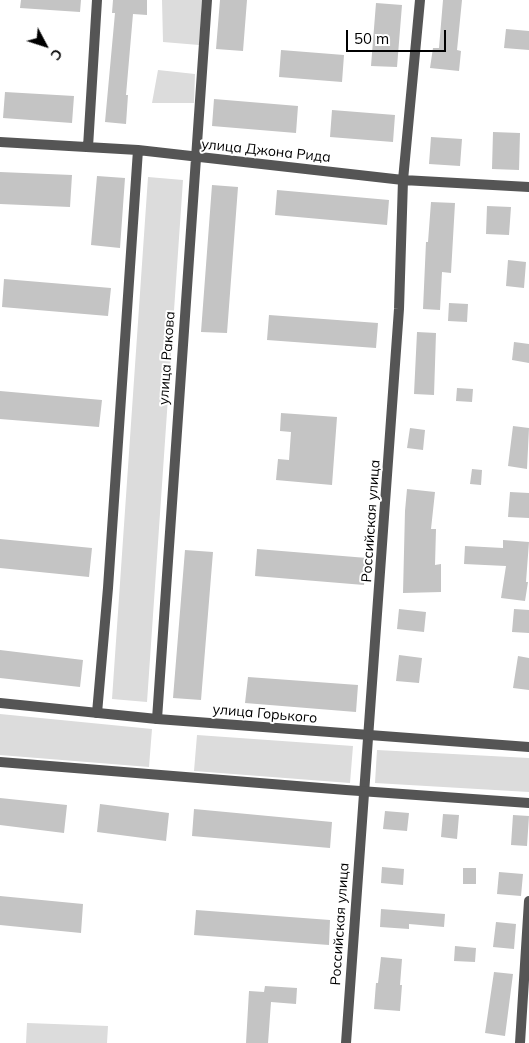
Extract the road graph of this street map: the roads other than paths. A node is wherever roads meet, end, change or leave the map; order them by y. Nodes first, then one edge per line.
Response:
1 (97, 0) edge
2 (207, 0) edge
3 (420, 0) edge
4 (0, 142) edge
5 (88, 146) junction
6 (138, 150) junction
7 (196, 157) junction
8 (403, 180) junction
9 (529, 187) edge
10 (0, 703) edge
11 (96, 713) junction
12 (157, 719) junction
13 (369, 736) junction
14 (529, 748) edge
15 (0, 762) edge
16 (364, 792) junction
17 (529, 803) edge
18 (529, 901) edge
19 (346, 1043) edge
20 (520, 1043) edge

1 - 5 street
2 - 7 street, улица Ракова
3 - 8 street, Российская улица
4 - 5 street, улица Джона Рида
5 - 6 street, улица Джона Рида
6 - 7 street, улица Джона Рида
6 - 11 street
7 - 8 street, улица Джона Рида
7 - 12 street, улица Ракова
8 - 9 street, улица Джона Рида
8 - 13 street, Российская улица
10 - 11 street, улица Горького
11 - 12 street, улица Горького
12 - 13 street, улица Горького
13 - 14 street, улица Горького
13 - 16 street, Российская улица
15 - 16 street
16 - 17 street
16 - 19 street, Российская улица
18 - 20 street

